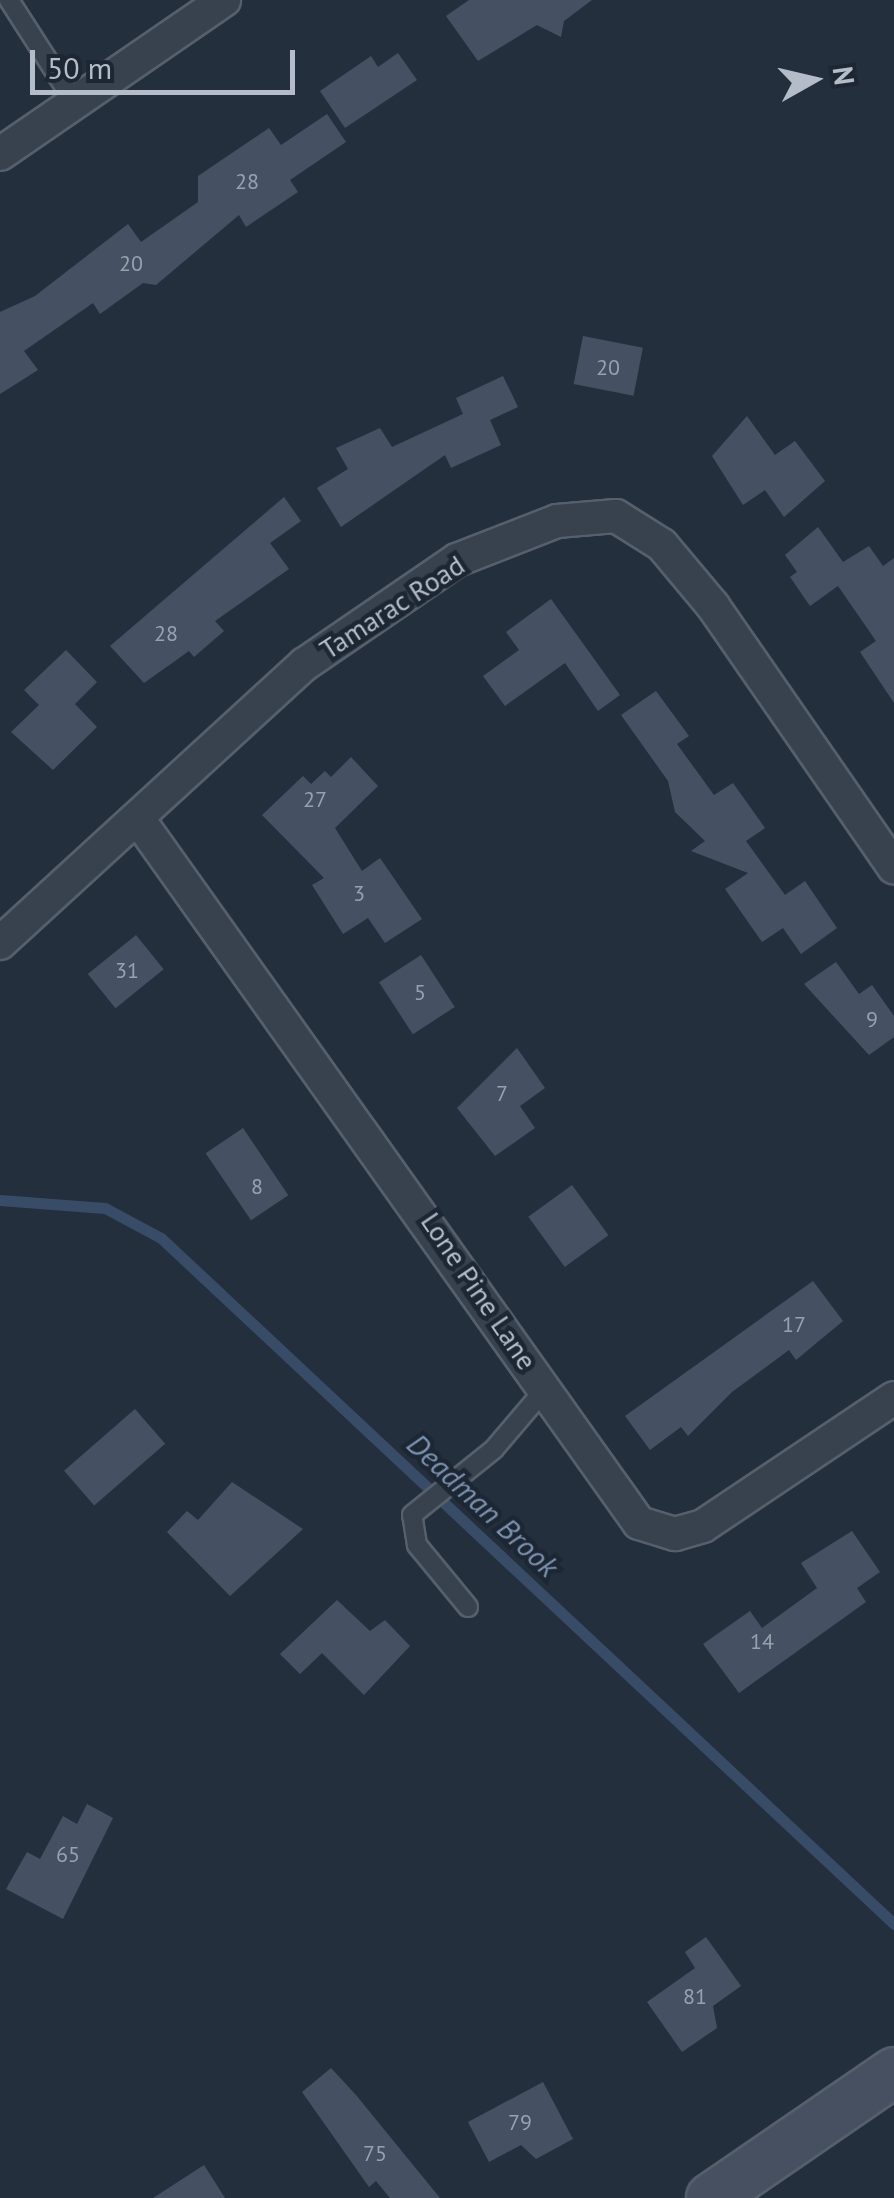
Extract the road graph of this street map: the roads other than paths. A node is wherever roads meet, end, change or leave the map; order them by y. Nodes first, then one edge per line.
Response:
1 (8, 0) edge
2 (224, 0) edge
3 (75, 103) junction
4 (0, 154) edge
5 (141, 823) junction
6 (894, 868) edge
7 (0, 943) edge
8 (546, 1388) junction
9 (894, 1398) edge
10 (468, 1606) dead end
11 (894, 2072) edge
12 (711, 2198) edge

1 - 3 lane
2 - 3 street
3 - 4 street
5 - 6 street, Tamarac Road
5 - 7 street, Tamarac Road
5 - 8 street, Lone Pine Lane
8 - 9 street, Lone Pine Lane
8 - 10 lane
11 - 12 main road

